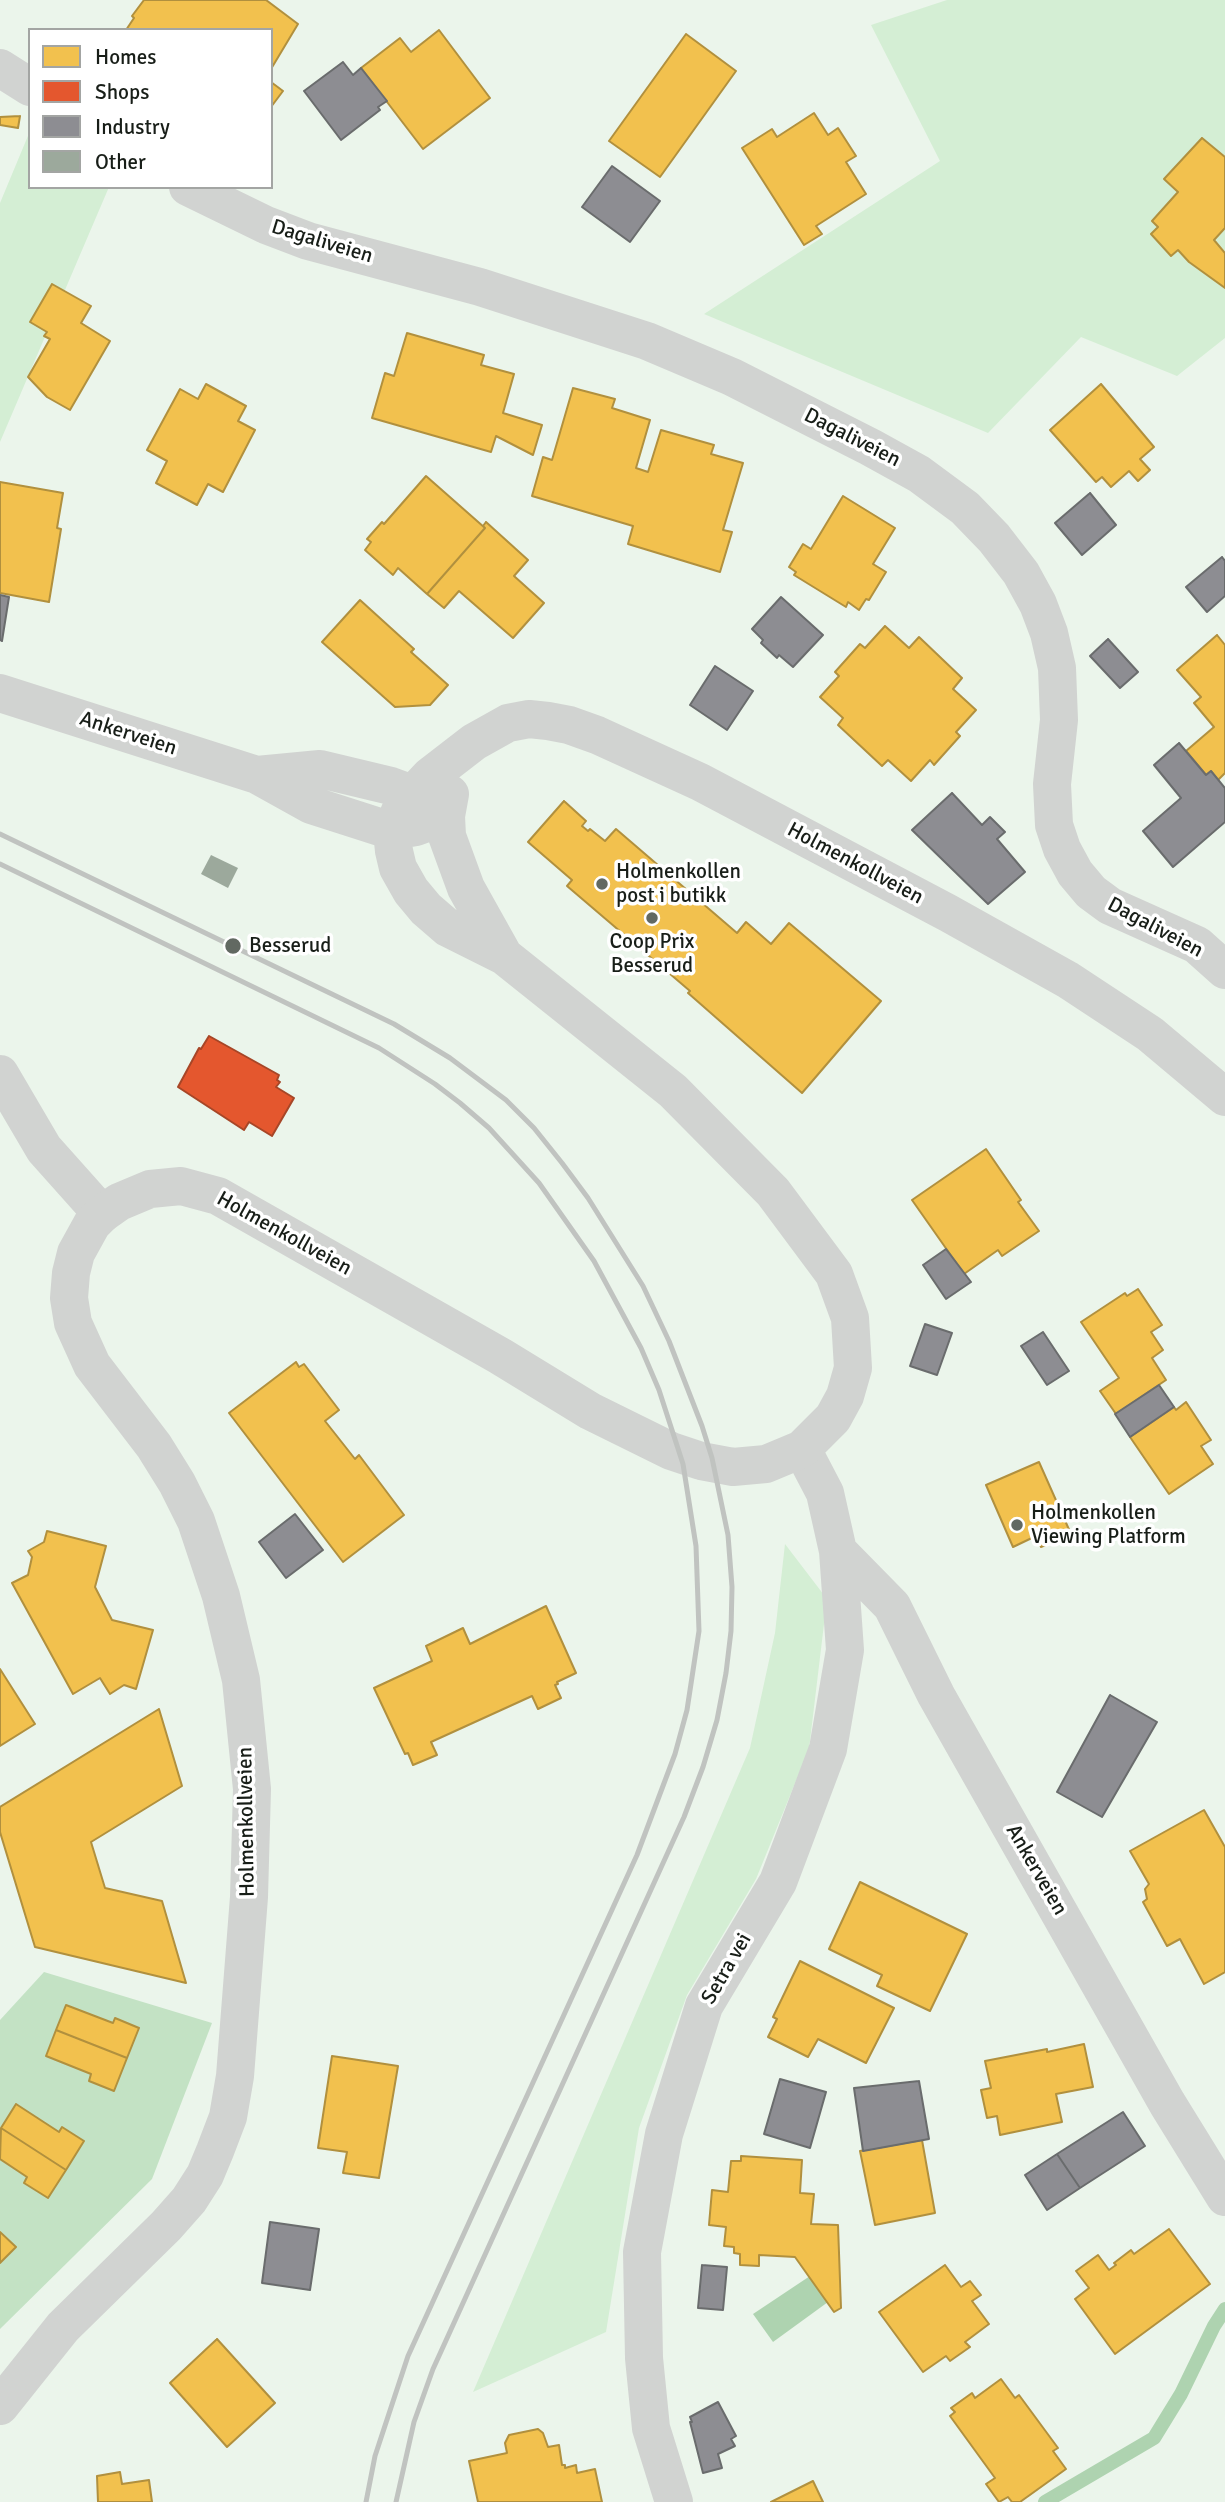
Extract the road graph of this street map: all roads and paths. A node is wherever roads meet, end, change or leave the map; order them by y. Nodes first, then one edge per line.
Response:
1 (0, 68) edge
2 (28, 86) edge
3 (192, 189) edge
4 (0, 693) edge
5 (459, 755) junction
6 (257, 775) junction
7 (413, 794) junction
8 (446, 816) junction
9 (392, 831) junction
10 (504, 956) junction
11 (1225, 970) edge
12 (0, 1074) edge
13 (1225, 1097) edge
14 (102, 1214) junction
15 (802, 1449) junction
16 (838, 1551) junction
17 (1225, 2197) edge
18 (0, 2406) edge
19 (674, 2502) edge

1 - 2 main road
3 - 11 main road, Dagaliveien
4 - 6 main road, Ankerveien
5 - 7 main road, Holmenkollveien
5 - 8 main road, Holmenkollveien
5 - 13 main road, Holmenkollveien
6 - 7 main road, Ankerveien
6 - 9 main road, Ankerveien
7 - 8 main road, Ankerveien
7 - 9 main road, Holmenkollveien
8 - 9 main road
8 - 10 main road, Holmenkollveien
9 - 10 main road, Holmenkollveien
10 - 15 main road, Holmenkollveien
12 - 14 main road
14 - 15 main road, Holmenkollveien
14 - 18 main road, Holmenkollveien
15 - 16 main road, Setra vei
16 - 17 main road, Ankerveien
16 - 19 main road, Setra vei

